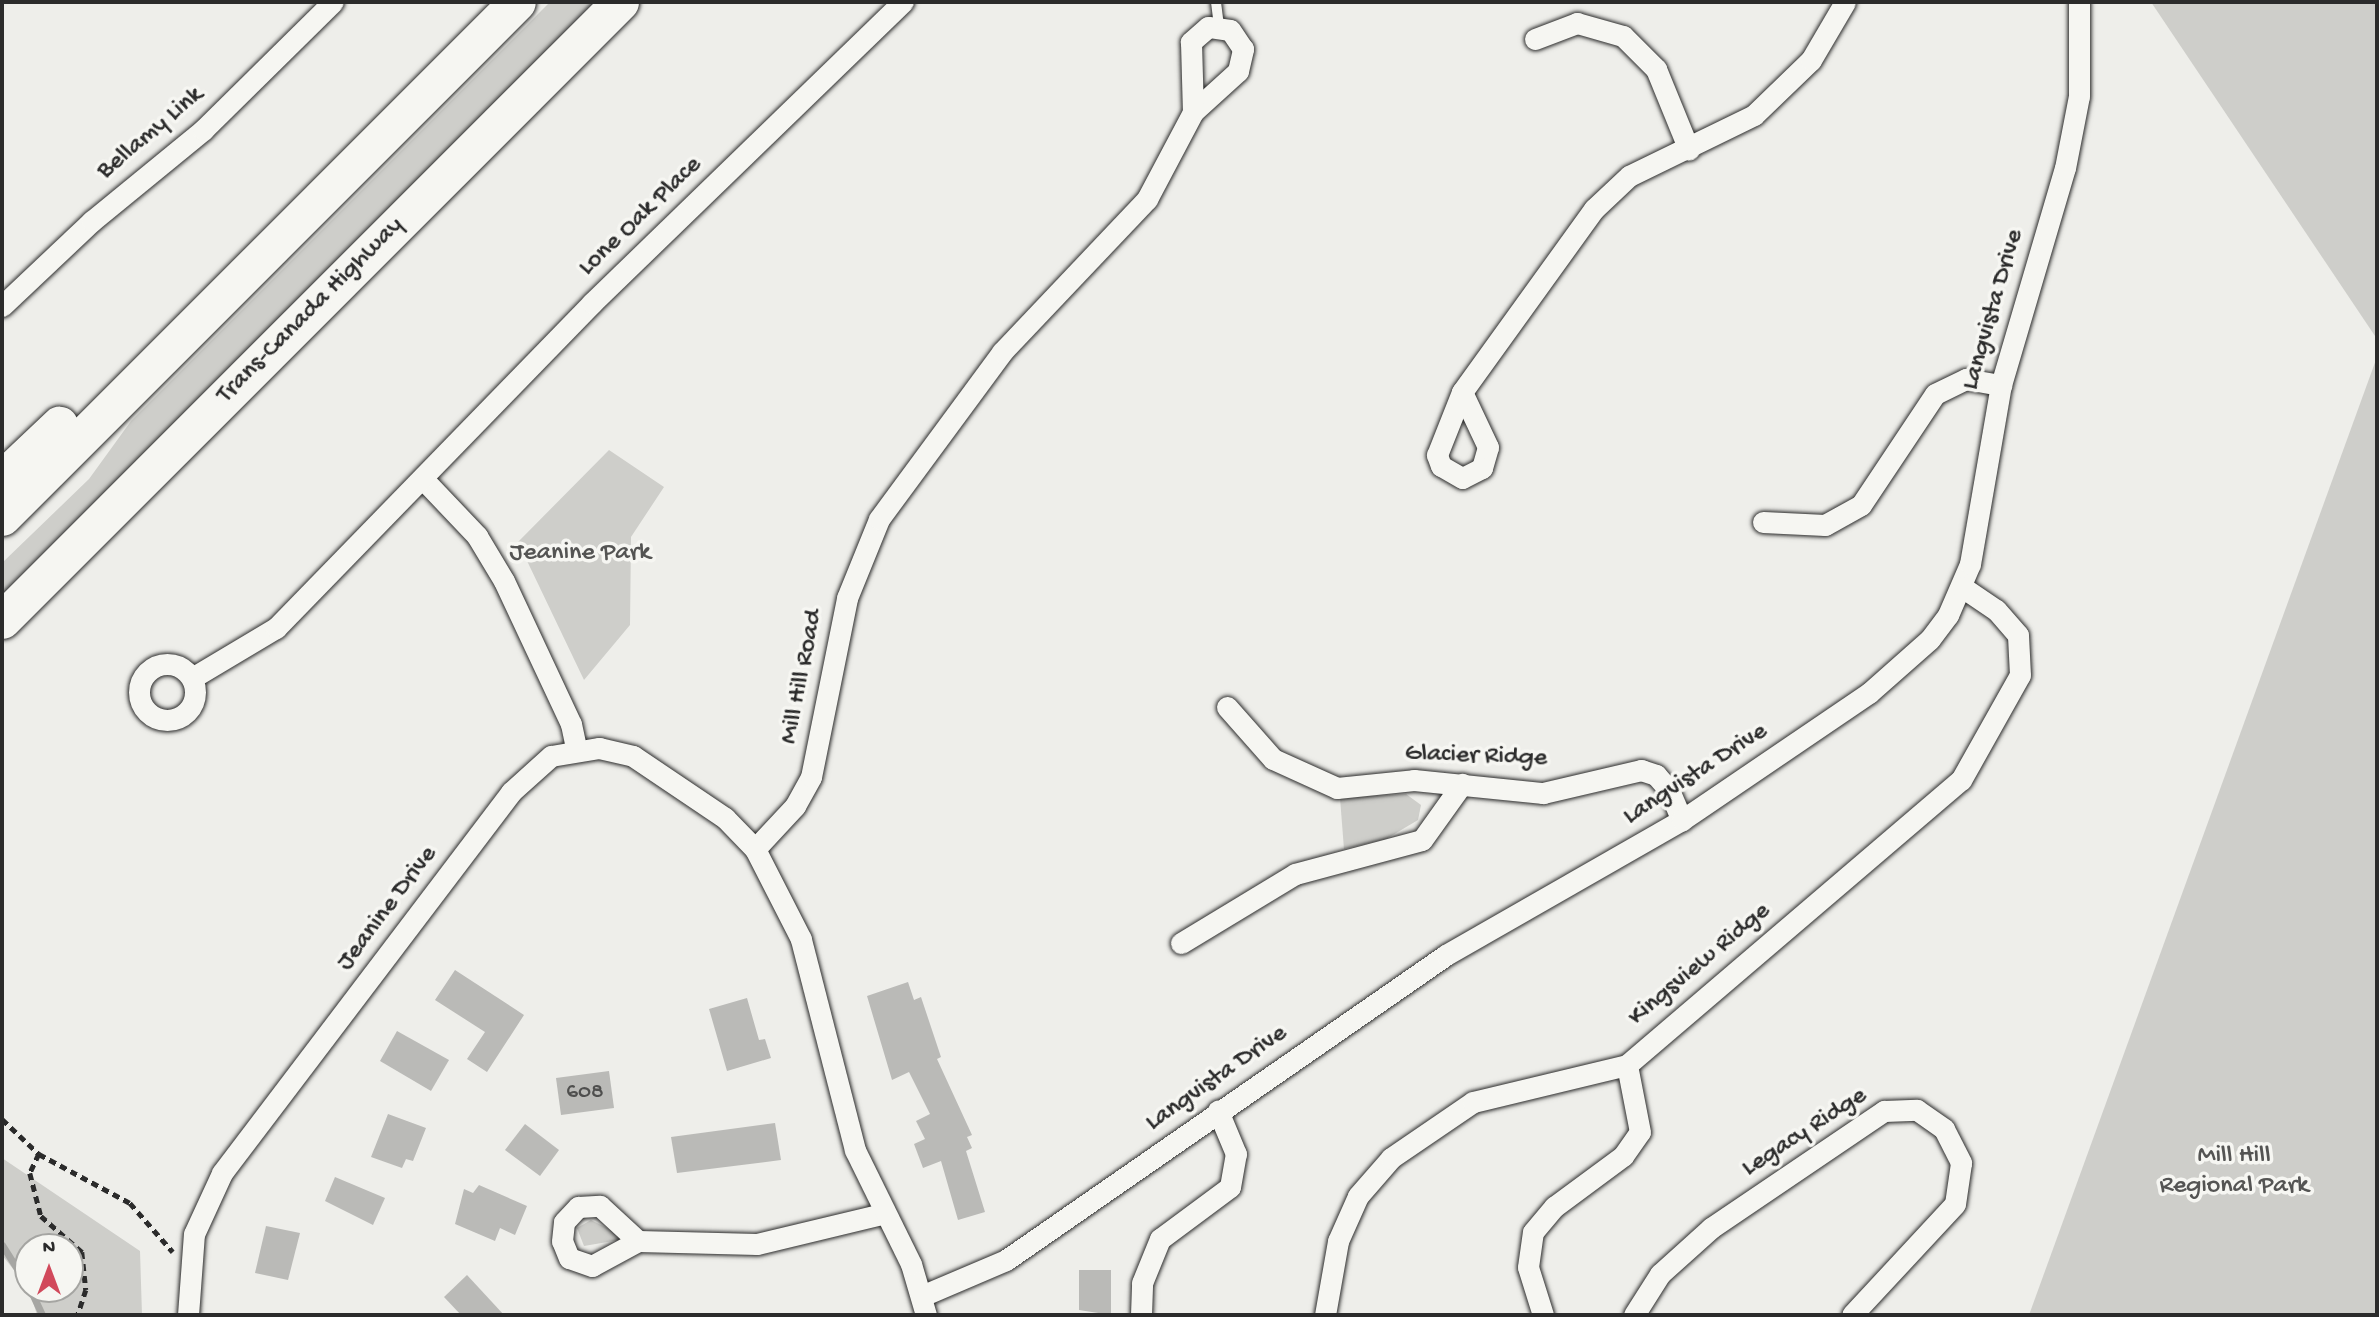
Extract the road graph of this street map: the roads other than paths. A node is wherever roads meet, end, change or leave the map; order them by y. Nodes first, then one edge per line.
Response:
1 (333, 2) edge
2 (517, 2) edge
3 (620, 2) edge
4 (904, 2) edge
5 (1216, 2) edge
6 (1844, 2) edge
7 (2079, 2) edge
8 (1219, 26) junction
9 (1535, 39) dead end
10 (1192, 112) junction
11 (1689, 150) junction
12 (308, 210) junction
13 (2, 306) edge
14 (2001, 385) junction
15 (1462, 392) dead end
16 (2, 479) edge
17 (423, 479) junction
18 (2, 517) edge
19 (1763, 522) dead end
20 (1962, 587) junction
21 (2, 620) edge
22 (192, 678) dead end
23 (1227, 707) dead end
24 (576, 748) junction
25 (1462, 784) junction
26 (1682, 820) junction
27 (755, 849) junction
28 (1181, 943) dead end
29 (1627, 1065) junction
30 (1218, 1111) junction
31 (883, 1214) junction
32 (638, 1241) dead end
33 (925, 1305) edge
34 (188, 1315) edge
35 (1141, 1315) edge
36 (1325, 1315) edge
37 (1543, 1315) edge
38 (1634, 1315) edge
39 (1852, 1315) edge

1 - 13 street, Bellamy Link
2 - 12 highway
3 - 21 highway, Trans-Canada Highway
4 - 17 street, Lone Oak Place
5 - 8 lane
6 - 11 street
7 - 14 street, Langvista Drive
8 - 10 street, Mill Hill Road
8 - 10 street, Mill Hill Road
9 - 11 street
10 - 27 street, Mill Hill Road
11 - 15 street
12 - 16 highway
12 - 18 highway
14 - 19 street
14 - 20 street, Langvista Drive
17 - 22 street, Lone Oak Place
17 - 24 street
20 - 26 street, Langvista Drive
20 - 29 street, Kingsview Ridge
23 - 25 street, Glacier Ridge
24 - 27 street
24 - 34 street, Jeanine Drive
25 - 26 street, Glacier Ridge
25 - 28 street
26 - 30 street, Langvista Drive
27 - 31 street
29 - 36 street, Kingsview Ridge
29 - 37 street
30 - 33 street, Langvista Drive
30 - 35 street
31 - 32 street
31 - 33 street
38 - 39 street, Legacy Ridge

